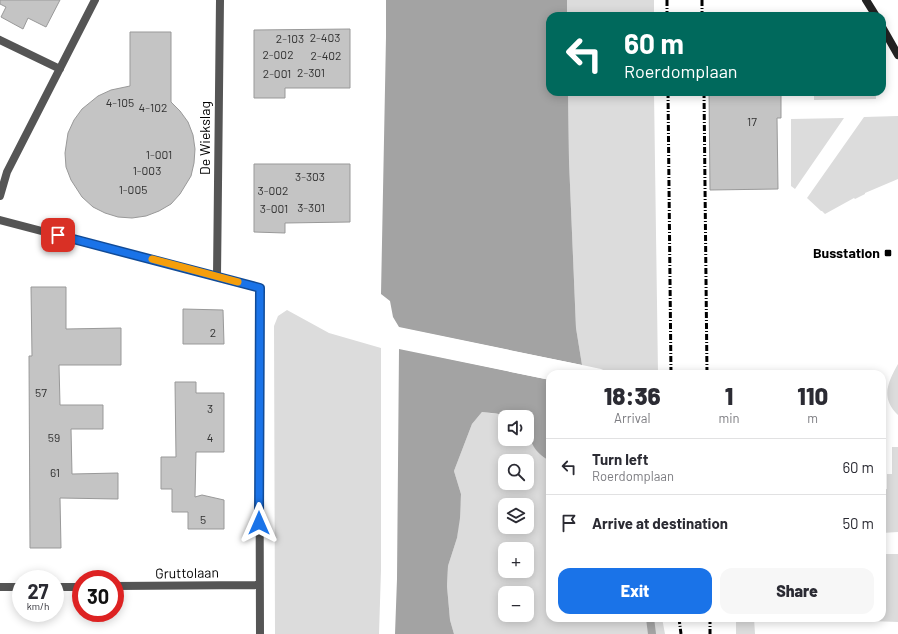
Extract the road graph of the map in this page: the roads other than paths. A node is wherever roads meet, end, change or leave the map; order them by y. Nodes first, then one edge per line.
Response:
1 (95, 0) edge
2 (220, 0) edge
3 (866, 0) edge
4 (874, 12) edge
5 (886, 34) edge
6 (0, 40) edge
7 (898, 55) edge
8 (60, 69) junction
9 (0, 196) edge
10 (0, 220) edge
11 (217, 276) junction
12 (259, 585) junction
13 (124, 586) edge
14 (0, 587) edge
15 (12, 587) edge
16 (260, 634) edge

1 - 8 street
2 - 11 street, De Wiekslag
3 - 4 main road
5 - 7 main road
6 - 8 street
8 - 9 street
10 - 11 street
11 - 12 street
12 - 13 street, Gruttolaan
12 - 16 street
14 - 15 street

